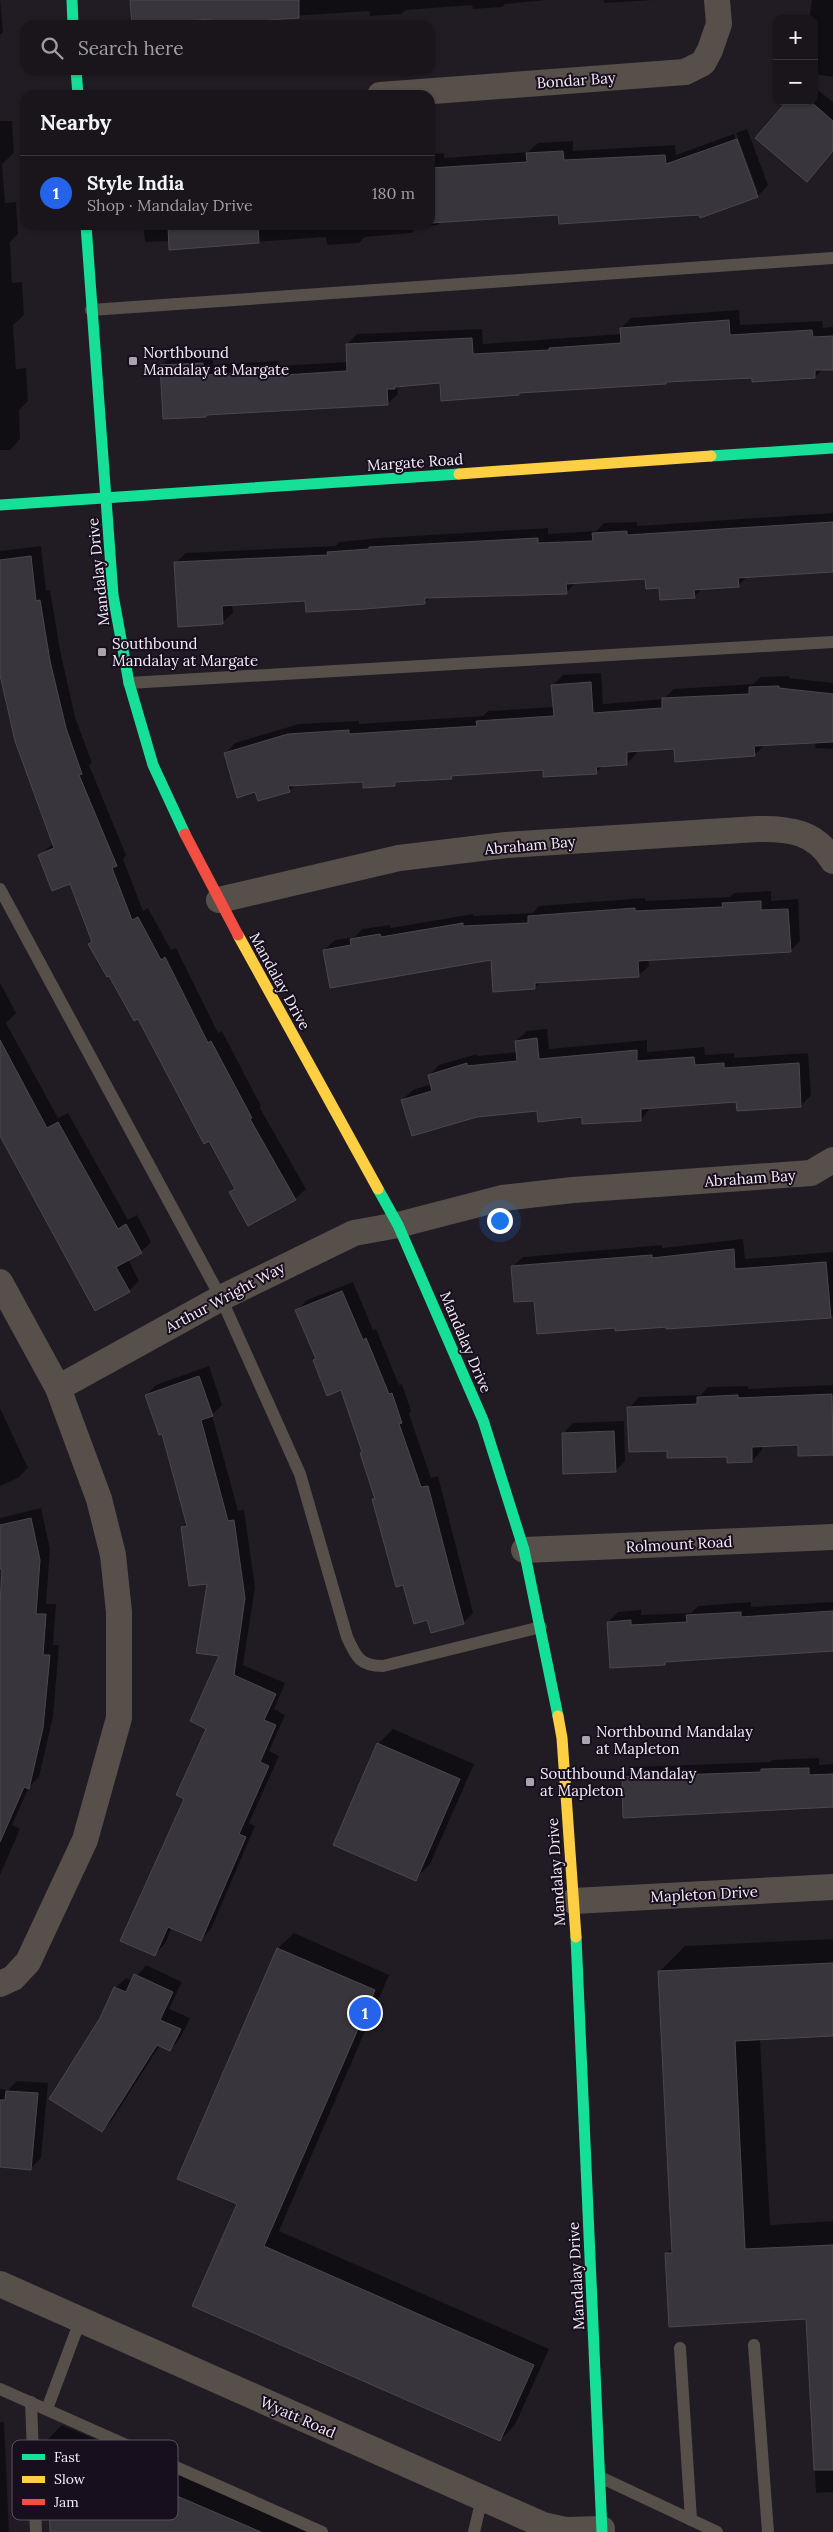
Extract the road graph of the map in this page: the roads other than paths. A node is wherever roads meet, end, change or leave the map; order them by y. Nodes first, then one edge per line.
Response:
1 (72, 0) edge
2 (717, 0) edge
3 (74, 20) edge
4 (76, 75) edge
5 (78, 90) edge
6 (435, 91) edge
7 (86, 230) edge
8 (833, 258) edge
9 (91, 310) junction
10 (833, 448) edge
11 (106, 498) junction
12 (0, 505) edge
13 (833, 642) edge
14 (129, 683) junction
15 (833, 861) edge
16 (0, 889) edge
17 (219, 900) junction
18 (833, 1160) edge
19 (398, 1225) junction
20 (0, 1282) edge
21 (221, 1298) junction
22 (58, 1388) junction
23 (833, 1537) edge
24 (524, 1550) junction
25 (541, 1627) junction
26 (833, 1887) edge
27 (574, 1901) junction
28 (0, 1984) edge
29 (1, 2286) edge
30 (80, 2321) junction
31 (754, 2345) dead end
32 (680, 2348) dead end
33 (0, 2389) edge
34 (31, 2402) junction
35 (47, 2409) junction
36 (32, 2440) edge
37 (116, 2440) edge
38 (178, 2468) edge
39 (600, 2477) junction
40 (482, 2498) junction
41 (691, 2520) junction
42 (602, 2530) edge
43 (322, 2532) edge
44 (474, 2532) edge
45 (717, 2532) edge
46 (768, 2532) edge

1 - 3 street
2 - 6 street, Bondar Bay
4 - 5 street
7 - 9 street, Mandalay Drive
8 - 9 lane
9 - 11 street, Mandalay Drive
10 - 11 street, Margate Road
11 - 12 street, Margate Road
11 - 14 street, Mandalay Drive
13 - 14 lane
14 - 17 street, Mandalay Drive
15 - 17 street, Abraham Bay
16 - 21 lane
17 - 19 street, Mandalay Drive
18 - 19 street, Abraham Bay
19 - 21 street, Arthur Wright Way
19 - 24 street, Mandalay Drive
20 - 22 street
21 - 22 street, Arthur Wright Way
21 - 25 lane
22 - 28 street
23 - 24 street, Rolmount Road
24 - 25 street, Mandalay Drive
25 - 27 street, Mandalay Drive
26 - 27 street, Mapleton Drive
27 - 39 street, Mandalay Drive
29 - 30 street, Wyatt Road
30 - 35 lane
30 - 40 street, Wyatt Road
31 - 46 lane
32 - 41 lane
33 - 34 lane
34 - 35 lane
34 - 36 lane
35 - 37 lane
38 - 43 lane
39 - 41 lane
39 - 42 street, Mandalay Drive
40 - 42 street, Wyatt Road
40 - 44 lane
41 - 45 lane

